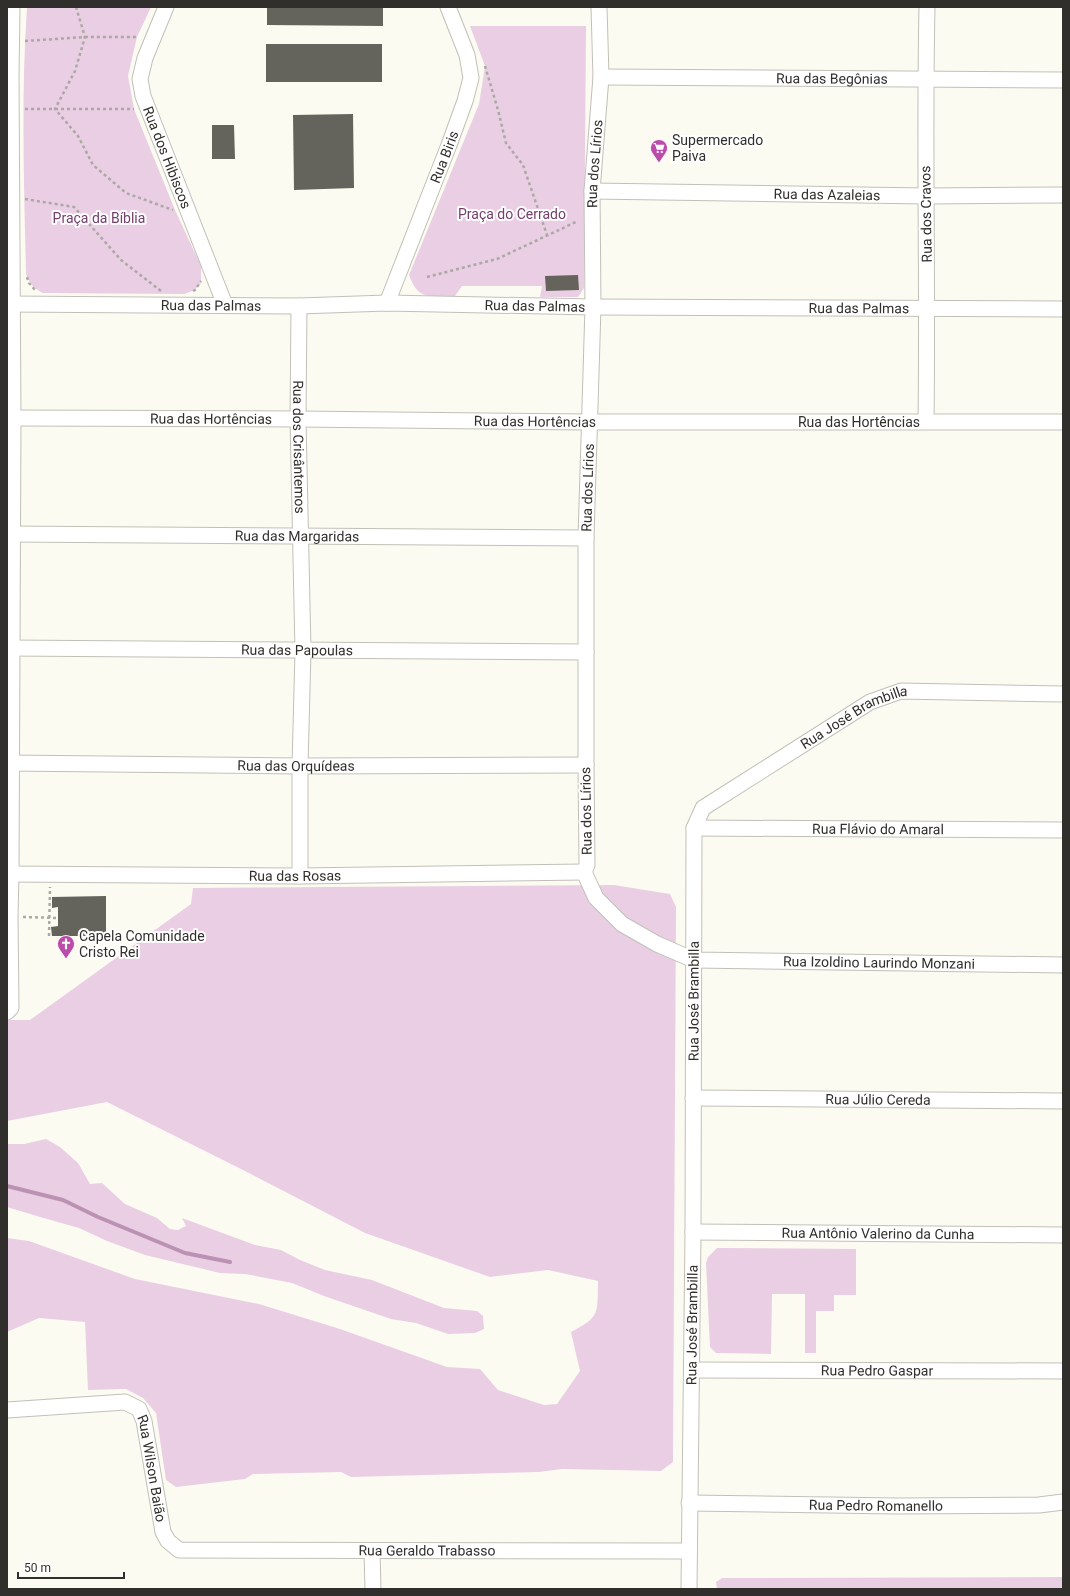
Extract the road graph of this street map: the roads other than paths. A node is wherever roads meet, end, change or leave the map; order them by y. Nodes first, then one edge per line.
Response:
1 (12, 7) edge
2 (166, 7) edge
3 (448, 7) edge
4 (599, 7) edge
5 (927, 7) edge
6 (9, 77) edge
7 (601, 77) junction
8 (926, 80) junction
9 (1063, 80) edge
10 (9, 188) edge
11 (592, 191) junction
12 (1063, 195) edge
13 (926, 196) junction
14 (387, 303) junction
15 (10, 304) edge
16 (225, 306) junction
17 (300, 306) junction
18 (592, 307) junction
19 (928, 309) junction
20 (1063, 309) edge
21 (10, 418) edge
22 (298, 419) junction
23 (926, 421) junction
24 (590, 422) junction
25 (1063, 422) edge
26 (10, 534) edge
27 (300, 535) junction
28 (586, 538) junction
29 (10, 648) edge
30 (303, 651) junction
31 (586, 652) junction
32 (1063, 694) edge
33 (9, 763) edge
34 (586, 765) junction
35 (300, 766) junction
36 (694, 828) junction
37 (1063, 830) edge
38 (584, 872) junction
39 (9, 874) edge
40 (300, 876) junction
41 (694, 960) junction
42 (1063, 965) edge
43 (7, 1012) edge
44 (693, 1098) junction
45 (1063, 1101) edge
46 (693, 1232) junction
47 (1063, 1235) edge
48 (692, 1370) junction
49 (1063, 1371) edge
50 (7, 1410) edge
51 (1063, 1502) edge
52 (689, 1503) junction
53 (168, 1541) joint
54 (372, 1550) junction
55 (688, 1551) junction
56 (373, 1589) edge
57 (689, 1589) edge

1 - 6 street
2 - 16 street, Rua dos Hibiscos
3 - 14 street, Rua Biris
4 - 7 street, Rua dos Lírios
5 - 8 street, Rua dos Cravos
6 - 10 street
7 - 8 street, Rua das Begônias
7 - 11 street, Rua dos Lírios
8 - 9 street, Rua das Begônias
8 - 13 street, Rua dos Cravos
10 - 15 street
11 - 13 street, Rua das Azaleias
11 - 18 street, Rua dos Lírios
12 - 13 street, Rua das Azaleias
13 - 19 street, Rua dos Cravos
14 - 17 street, Rua das Palmas
14 - 18 street, Rua das Palmas
15 - 16 street, Rua das Palmas
15 - 21 street
16 - 17 street, Rua das Palmas
17 - 22 street, Rua dos Crisântemos
18 - 19 street, Rua das Palmas
18 - 24 street, Rua dos Lírios
19 - 20 street, Rua das Palmas
19 - 23 street, Rua dos Cravos
21 - 22 street, Rua das Hortências
21 - 26 street
22 - 24 street, Rua das Hortências
22 - 27 street, Rua dos Crisântemos
23 - 24 street, Rua das Hortências
23 - 25 street, Rua das Hortências
24 - 28 street, Rua dos Lírios
26 - 27 street, Rua das Margaridas
26 - 29 street
27 - 28 street, Rua das Margaridas
27 - 30 street, Rua dos Crisântemos
28 - 31 street, Rua dos Lírios
29 - 30 street, Rua das Papoulas
29 - 33 street
30 - 31 street, Rua das Papoulas
30 - 35 street, Rua dos Crisântemos
31 - 34 street, Rua dos Lírios
32 - 36 street, Rua José Brambilla
33 - 35 street, Rua das Orquídeas
33 - 39 street
34 - 35 street, Rua das Orquídeas
34 - 38 street, Rua dos Lírios
35 - 40 street, Rua dos Crisântemos
36 - 37 street, Rua Flávio do Amaral
36 - 41 street, Rua José Brambilla
38 - 40 street, Rua das Rosas
38 - 41 street
39 - 40 street, Rua das Rosas
39 - 43 street
41 - 42 street, Rua Izoldino Laurindo Monzani
41 - 44 street, Rua José Brambilla
44 - 45 street, Rua Júlio Cereda
44 - 46 street, Rua José Brambilla
46 - 47 street, Rua Antônio Valerino da Cunha
46 - 48 street, Rua José Brambilla
48 - 49 street, Rua Pedro Gaspar
48 - 52 street, Rua José Brambilla
50 - 53 street, Rua Wilson Baião
51 - 52 street, Rua Pedro Romanello
52 - 55 street, Rua José Brambilla
53 - 54 street, Rua Geraldo Trabasso
54 - 55 street, Rua Geraldo Trabasso
54 - 56 street
55 - 57 street, Rua José Brambilla

